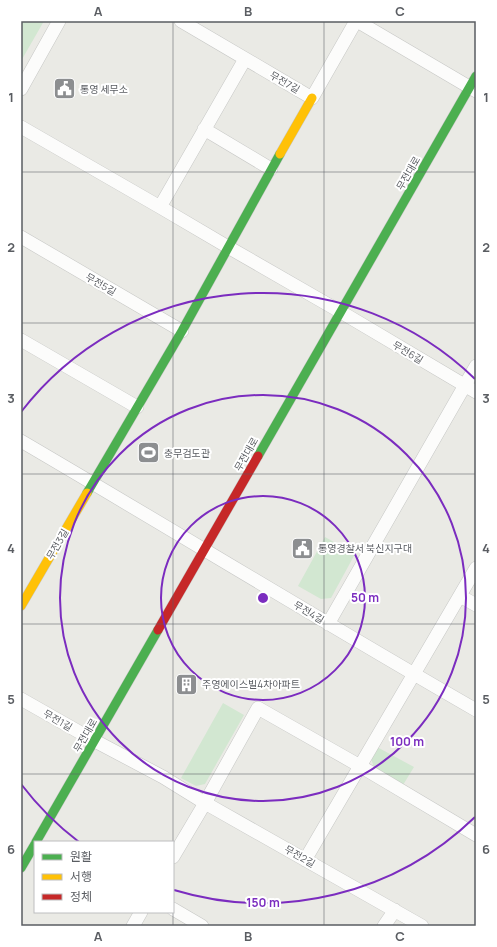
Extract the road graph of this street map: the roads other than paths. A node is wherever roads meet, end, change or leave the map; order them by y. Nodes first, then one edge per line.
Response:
1 (59, 21) edge
2 (181, 21) edge
3 (357, 21) edge
4 (245, 59) junction
5 (474, 85) edge
6 (21, 89) edge
7 (312, 98) junction
8 (21, 127) edge
9 (204, 129) junction
10 (271, 169) junction
11 (160, 207) junction
12 (21, 237) edge
13 (228, 248) junction
14 (341, 312) junction
15 (182, 331) junction
16 (21, 340) edge
17 (476, 366) edge
18 (464, 386) junction
19 (476, 392) edge
20 (137, 407) junction
21 (21, 441) edge
22 (92, 483) junction
23 (204, 549) junction
24 (476, 568) edge
25 (460, 596) junction
26 (476, 605) edge
27 (21, 606) edge
28 (328, 624) junction
29 (414, 674) junction
30 (21, 699) edge
31 (476, 710) edge
32 (95, 741) junction
33 (360, 766) junction
34 (205, 803) junction
35 (476, 835) edge
36 (37, 841) edge
37 (34, 846) edge
38 (174, 855) edge
39 (305, 860) junction
40 (21, 868) edge
41 (174, 910) edge
42 (395, 910) junction
43 (140, 913) edge
44 (133, 926) edge
45 (202, 926) edge
46 (384, 926) edge
47 (422, 926) edge

1 - 6 street
2 - 4 street, 무전7길
3 - 5 street
3 - 7 street
4 - 7 street, 무전7길
4 - 9 street
5 - 14 street, 무전대로
7 - 10 street
8 - 11 street
9 - 10 street
9 - 11 street
10 - 13 street
11 - 13 street
12 - 15 street, 무전5길
13 - 14 street
13 - 15 street
14 - 18 street, 무전6길
14 - 23 street, 무전대로
15 - 20 street
16 - 20 street
17 - 18 street
18 - 19 street, 무전6길
18 - 28 street
20 - 22 street
21 - 22 street
22 - 23 street
22 - 27 street, 무전3길
23 - 28 street, 무전4길
23 - 32 street, 무전대로
24 - 25 street
25 - 26 street
25 - 29 street
28 - 29 street, 무전4길
29 - 31 street, 무전4길
29 - 33 street
30 - 32 street, 무전1길
32 - 34 street, 무전2길
32 - 36 street, 무전대로
33 - 34 street
33 - 35 street
33 - 39 street
34 - 38 street
34 - 39 street, 무전2길
37 - 40 street, 무전대로
39 - 42 street, 무전2길
41 - 45 street
42 - 46 street
42 - 47 street, 무전2길
43 - 44 street

